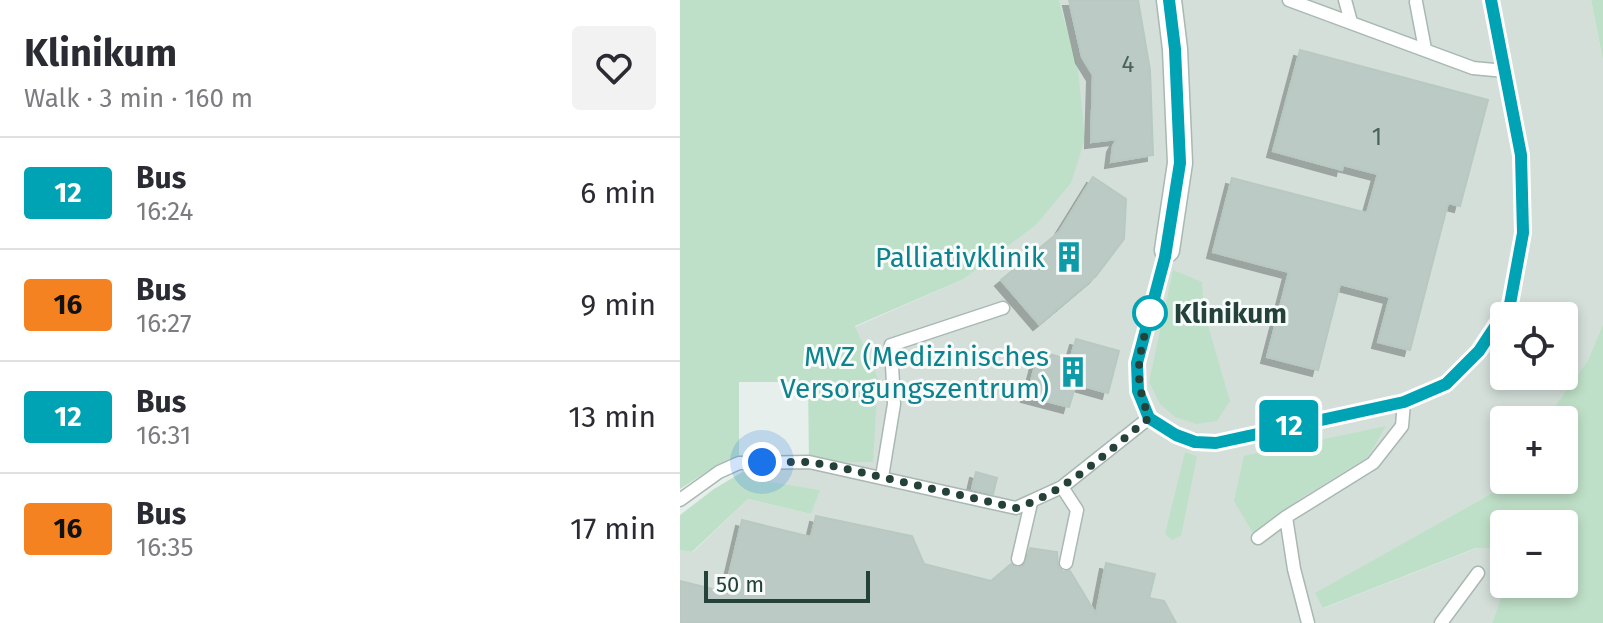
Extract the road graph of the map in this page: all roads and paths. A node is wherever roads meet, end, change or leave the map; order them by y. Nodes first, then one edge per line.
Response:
1 (1169, 0) edge
2 (1289, 0) edge
3 (1345, 0) edge
4 (1491, 0) edge
5 (1416, 2) edge
6 (1351, 22) junction
7 (1425, 49) junction
8 (1505, 71) junction
9 (1167, 250) joint
10 (1003, 308) dead end
11 (1404, 402) junction
12 (1149, 418) junction
13 (882, 477) junction
14 (1062, 487) junction
15 (680, 500) edge
16 (1031, 503) junction
17 (1286, 517) junction
18 (1258, 538) dead end
19 (1018, 559) dead end
20 (1066, 563) dead end
21 (1478, 573) dead end
22 (1308, 623) edge
23 (1441, 623) edge

1 - 9 street
2 - 6 lane
3 - 6 lane
4 - 8 lane
5 - 7 lane
6 - 7 lane
7 - 8 lane
8 - 11 lane
9 - 12 lane
10 - 13 lane
11 - 12 lane
11 - 17 lane
12 - 14 lane
13 - 15 lane
13 - 16 lane
14 - 16 lane
14 - 20 lane
16 - 19 lane
17 - 18 lane
17 - 22 lane
21 - 23 lane

